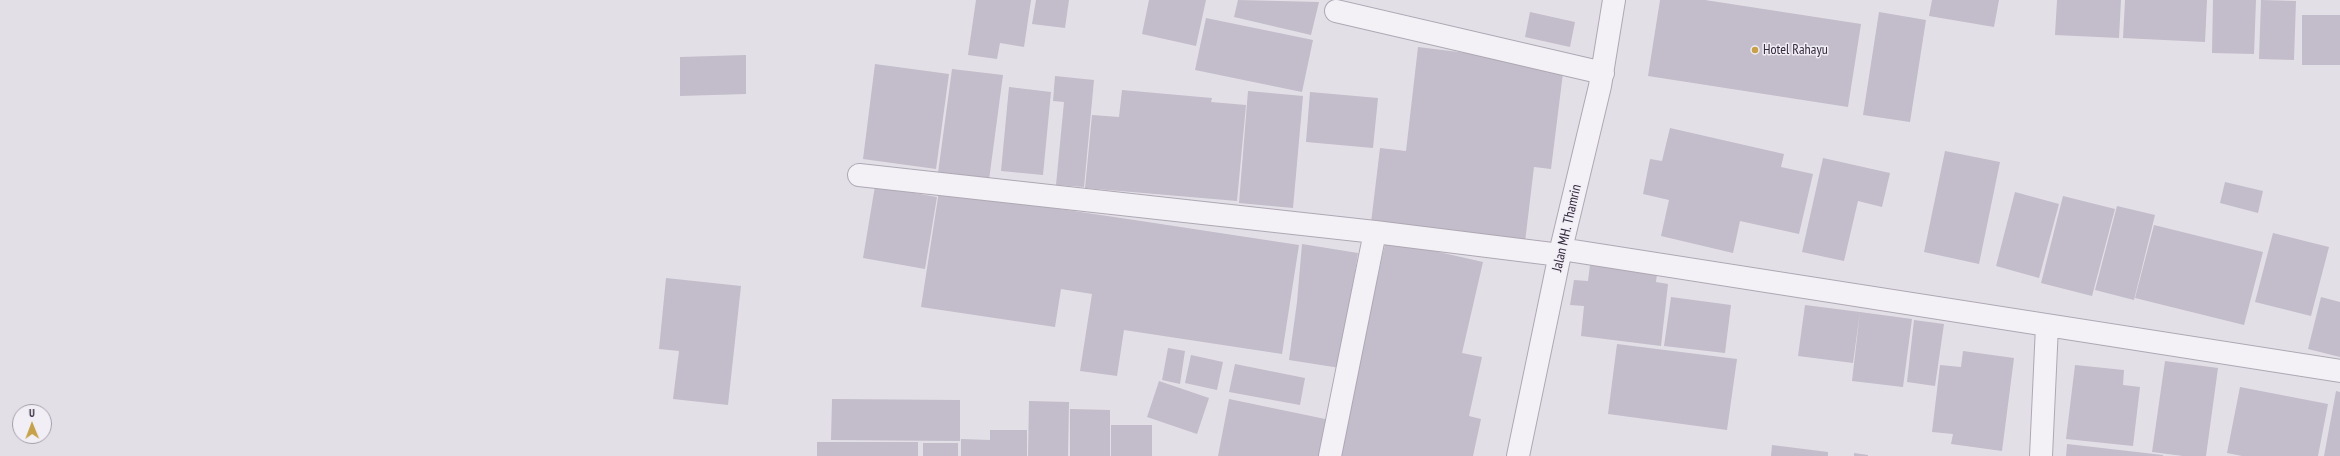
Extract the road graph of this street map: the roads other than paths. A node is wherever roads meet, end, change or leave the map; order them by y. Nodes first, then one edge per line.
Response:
1 (1614, 0) edge
2 (1336, 11) dead end
3 (1602, 73) junction
4 (859, 175) dead end
5 (1375, 232) junction
6 (1560, 252) junction
7 (2047, 326) junction
8 (2340, 371) edge
9 (1330, 456) edge
10 (1518, 456) edge
11 (2040, 456) edge

1 - 3 street, Jalan MH. Thamrin
2 - 3 street
3 - 6 street, Jalan MH. Thamrin
4 - 5 street
5 - 6 street
5 - 9 street
6 - 7 street
6 - 10 street, Jalan MH. Thamrin
7 - 8 street
7 - 11 street

